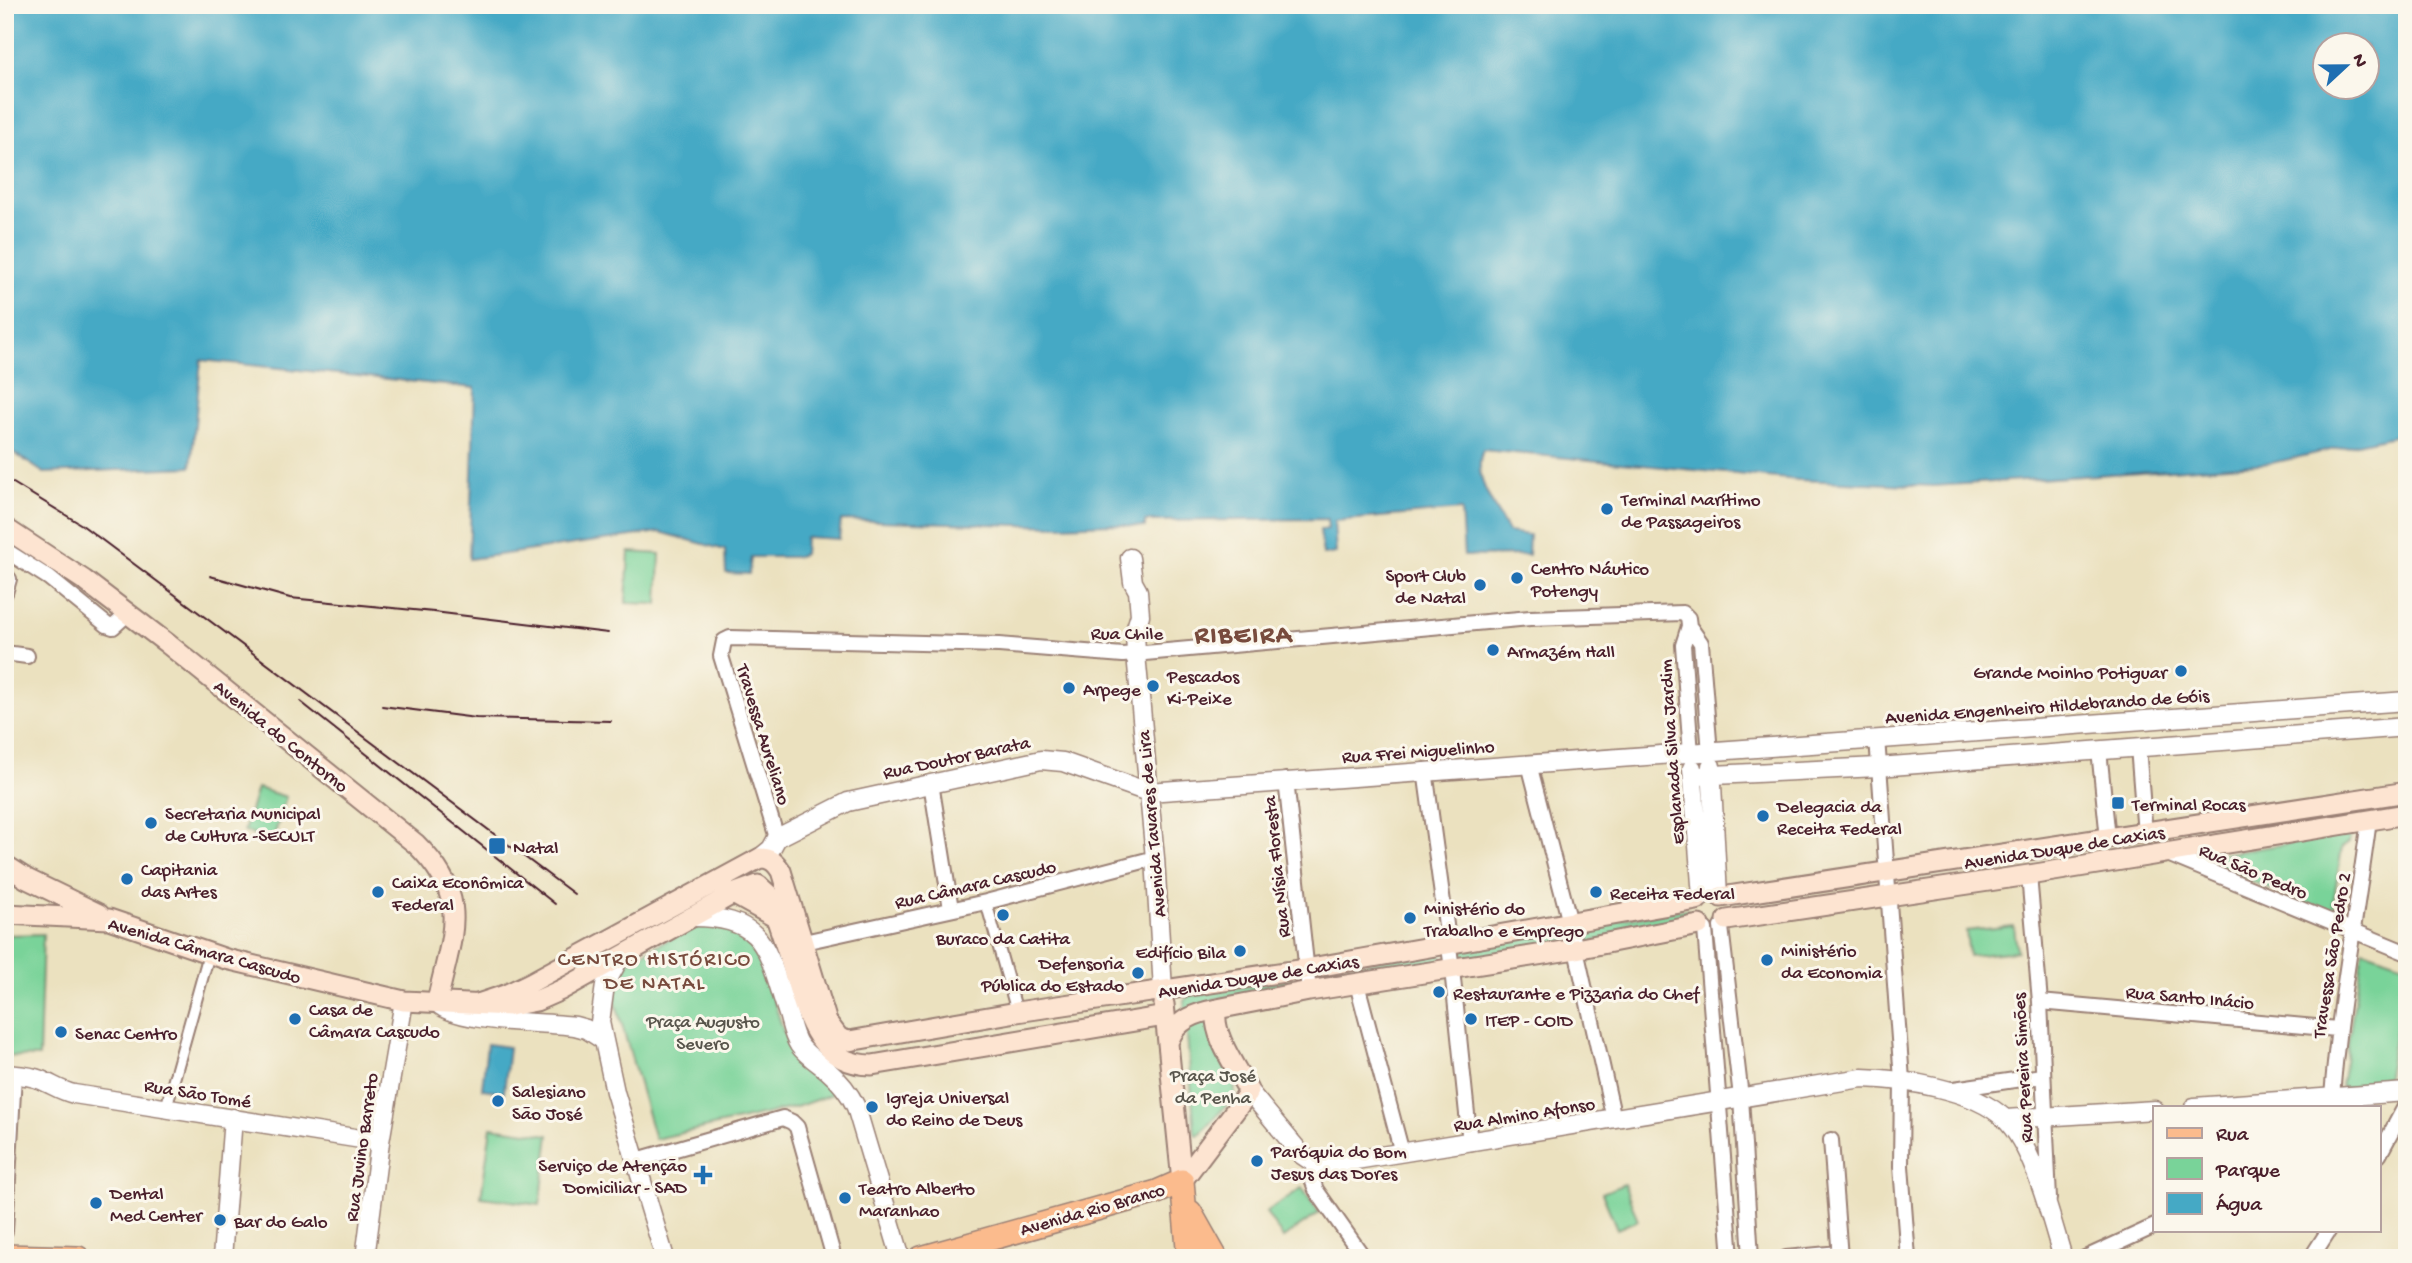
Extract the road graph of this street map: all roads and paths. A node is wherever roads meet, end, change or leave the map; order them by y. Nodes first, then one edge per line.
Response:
1 (5, 528) edge
2 (5, 550) edge
3 (1130, 558) dead end
4 (125, 612) junction
5 (1689, 626) junction
6 (724, 641) joint
7 (5, 653) edge
8 (1136, 654) junction
9 (27, 656) dead end
10 (2407, 701) edge
11 (2291, 709) junction
12 (2124, 720) junction
13 (2049, 727) junction
14 (2407, 727) edge
15 (1904, 736) junction
16 (2293, 736) junction
17 (1877, 738) junction
18 (2132, 748) junction
19 (2099, 750) junction
20 (1710, 753) junction
21 (1691, 754) junction
22 (2050, 755) junction
23 (1529, 764) junction
24 (1904, 765) junction
25 (1878, 767) junction
26 (1425, 770) junction
27 (1712, 775) junction
28 (1693, 776) junction
29 (1286, 780) junction
30 (931, 783) junction
31 (1148, 792) junction
32 (2407, 792) edge
33 (2407, 814) edge
34 (2370, 820) junction
35 (2145, 834) junction
36 (777, 838) junction
37 (2108, 839) junction
38 (2165, 853) junction
39 (760, 858) junction
40 (1155, 858) junction
41 (5, 865) edge
42 (1886, 872) junction
43 (2029, 875) junction
44 (1811, 883) junction
45 (1888, 896) junction
46 (1709, 897) junction
47 (986, 902) junction
48 (1814, 907) junction
49 (951, 909) junction
50 (5, 915) edge
51 (691, 917) junction
52 (109, 919) junction
53 (1570, 923) junction
54 (1713, 925) junction
55 (2354, 932) junction
56 (804, 942) junction
57 (1449, 943) junction
58 (1576, 949) junction
59 (2407, 953) edge
60 (209, 954) junction
61 (620, 957) junction
62 (1305, 968) junction
63 (1452, 969) junction
64 (1357, 984) junction
65 (1172, 989) junction
66 (1309, 991) junction
67 (404, 1000) junction
68 (437, 1002) junction
69 (2040, 1002) junction
70 (478, 1004) junction
71 (1017, 1012) junction
72 (1216, 1013) junction
73 (1175, 1018) junction
74 (2337, 1029) junction
75 (603, 1040) junction
76 (9, 1074) edge
77 (2042, 1076) junction
78 (1902, 1080) junction
79 (1248, 1090) junction
80 (1946, 1090) junction
81 (2407, 1092) edge
82 (1741, 1097) junction
83 (2332, 1097) junction
84 (1720, 1100) junction
85 (2407, 1103) edge
86 (2208, 1106) edge
87 (166, 1108) junction
88 (2153, 1110) edge
89 (233, 1118) junction
90 (2044, 1118) junction
91 (1614, 1119) junction
92 (2006, 1119) junction
93 (1831, 1140) dead end
94 (380, 1142) junction
95 (1470, 1143) junction
96 (1402, 1153) junction
97 (2380, 1153) edge
98 (637, 1160) junction
99 (1314, 1163) junction
100 (1183, 1191) junction
101 (2050, 1216) junction
102 (1728, 1227) junction
103 (2153, 1227) edge
104 (1750, 1228) junction
105 (5, 1231) edge
106 (2328, 1232) edge
107 (2104, 1254) edge
108 (1840, 1255) edge
109 (5, 1256) edge
110 (1194, 1256) edge
111 (78, 1258) edge
112 (222, 1258) edge
113 (365, 1258) edge
114 (665, 1258) edge
115 (834, 1258) edge
116 (901, 1258) edge
117 (920, 1258) edge
118 (1216, 1258) edge
119 (1364, 1258) edge
120 (1731, 1258) edge
121 (1751, 1258) edge
122 (1786, 1258) edge
123 (1908, 1258) edge
124 (2063, 1258) edge
125 (2085, 1258) edge
126 (2311, 1258) edge

1 - 4 main road, Avenida do Contorno
2 - 4 street
3 - 8 street, Avenida Tavares de Lira
4 - 68 main road, Avenida do Contorno
5 - 8 street, Rua Chile
5 - 20 street, Esplanada Silva Jardim
5 - 21 street, Esplanada Silva Jardim
6 - 8 street, Rua Chile
6 - 36 street, Travessa Aureliano
7 - 9 street
8 - 31 street, Avenida Tavares de Lira
10 - 11 street, Avenida Engenheiro Hildebrando de Góis
11 - 12 street, Avenida Engenheiro Hildebrando de Góis
11 - 16 street
12 - 13 street, Avenida Engenheiro Hildebrando de Góis
12 - 18 street
13 - 15 street, Avenida Engenheiro Hildebrando de Góis
13 - 22 street
14 - 16 street
15 - 17 street, Avenida Engenheiro Hildebrando de Góis
15 - 24 street
16 - 18 street
17 - 20 street, Avenida Engenheiro Hildebrando de Góis
17 - 25 street
18 - 19 street
18 - 35 street
19 - 22 street
19 - 37 street
20 - 21 street, Avenida Engenheiro Hildebrando de Góis
20 - 27 street, Esplanada Silva Jardim
21 - 23 street, Rua Frei Miguelinho
21 - 28 street, Esplanada Silva Jardim
22 - 24 street
23 - 26 street, Rua Frei Miguelinho
23 - 53 street
24 - 25 street
25 - 27 street
25 - 42 street
26 - 29 street, Rua Frei Miguelinho
26 - 57 street
27 - 28 street
27 - 46 street, Esplanada Silva Jardim
28 - 46 street, Esplanada Silva Jardim
29 - 31 street, Rua Frei Miguelinho
29 - 62 street, Rua Nísia Floresta
30 - 31 street, Rua Doutor Barata
30 - 36 street, Rua Doutor Barata
30 - 49 street
31 - 40 street, Avenida Tavares de Lira
32 - 35 main road, Avenida Duque de Caxias
33 - 34 main road, Avenida Duque de Caxias
34 - 38 main road, Avenida Duque de Caxias
34 - 55 street, Travessa São Pedro 2
35 - 37 main road, Avenida Duque de Caxias
36 - 39 street
37 - 42 main road, Avenida Duque de Caxias
38 - 43 main road, Avenida Duque de Caxias
38 - 55 street, Rua São Pedro
39 - 56 main road
39 - 70 main road
40 - 47 street, Rua Câmara Cascudo
40 - 65 street, Avenida Tavares de Lira
41 - 52 main road
42 - 44 main road, Avenida Duque de Caxias
42 - 45 street
43 - 45 main road, Avenida Duque de Caxias
43 - 69 street, Rua Pereira Simões
44 - 46 main road, Avenida Duque de Caxias
44 - 48 main road
45 - 48 main road, Avenida Duque de Caxias
45 - 78 street
46 - 53 main road, Avenida Duque de Caxias
46 - 54 main road
46 - 54 main road
47 - 49 street, Rua Câmara Cascudo
47 - 71 street
48 - 54 main road, Avenida Duque de Caxias
49 - 56 street, Rua Câmara Cascudo
50 - 52 main road, Avenida Câmara Cascudo
51 - 61 main road
51 - 73 main road, Avenida Duque de Caxias
51 - 116 street
52 - 60 main road, Avenida Câmara Cascudo
53 - 57 main road, Avenida Duque de Caxias
53 - 58 street
54 - 58 main road, Avenida Duque de Caxias
54 - 82 street
54 - 84 street
55 - 59 street, Rua São Pedro
55 - 74 street, Travessa São Pedro 2
56 - 71 main road, Avenida Duque de Caxias
57 - 62 main road, Avenida Duque de Caxias
57 - 63 street
58 - 63 main road, Avenida Duque de Caxias
58 - 91 street
60 - 67 main road, Avenida Câmara Cascudo
60 - 87 street
61 - 70 main road
61 - 75 street
62 - 65 main road, Avenida Duque de Caxias
62 - 66 street, Rua Nísia Floresta
63 - 64 main road, Avenida Duque de Caxias
63 - 95 street
64 - 66 main road, Avenida Duque de Caxias
64 - 96 street
65 - 71 main road, Avenida Duque de Caxias
65 - 73 main road, Avenida Tavares de Lira
66 - 72 main road, Avenida Duque de Caxias
67 - 68 main road, Avenida Câmara Cascudo
67 - 94 street, Rua Juvino Barreto
68 - 70 main road
68 - 75 street, Avenida Câmara Cascudo
69 - 74 street, Rua Santo Inácio
69 - 77 street, Rua Pereira Simões
72 - 73 main road, Avenida Duque de Caxias
72 - 79 main road
73 - 100 main road, Avenida Tavares de Lira
74 - 83 street, Travessa São Pedro 2
75 - 98 street
76 - 87 street, Rua São Tomé
76 - 105 street
77 - 80 street
77 - 90 street, Rua Pereira Simões
78 - 80 street, Rua Almino Afonso
78 - 82 street, Rua Almino Afonso
78 - 123 street
79 - 99 street
79 - 100 main road
80 - 92 street, Rua Almino Afonso
81 - 83 street
82 - 84 street, Rua Almino Afonso
82 - 104 street
83 - 86 street
84 - 91 street, Rua Almino Afonso
84 - 102 street
85 - 97 street
87 - 89 street, Rua São Tomé
88 - 90 street
89 - 94 street, Rua São Tomé
89 - 112 street
90 - 92 street
90 - 101 street, Rua Pereira Simões
91 - 95 street, Rua Almino Afonso
92 - 101 street
93 - 108 street
94 - 113 street, Rua Juvino Barreto
95 - 96 street, Rua Almino Afonso
96 - 99 street, Rua Almino Afonso
98 - 114 street
98 - 115 street
99 - 119 street
100 - 110 main road
100 - 117 main road, Avenida Rio Branco
100 - 118 main road
101 - 124 street, Rua Pereira Simões
102 - 104 street
102 - 120 street
103 - 107 street
104 - 121 street
106 - 126 street
107 - 125 street
108 - 122 street
109 - 111 main road

